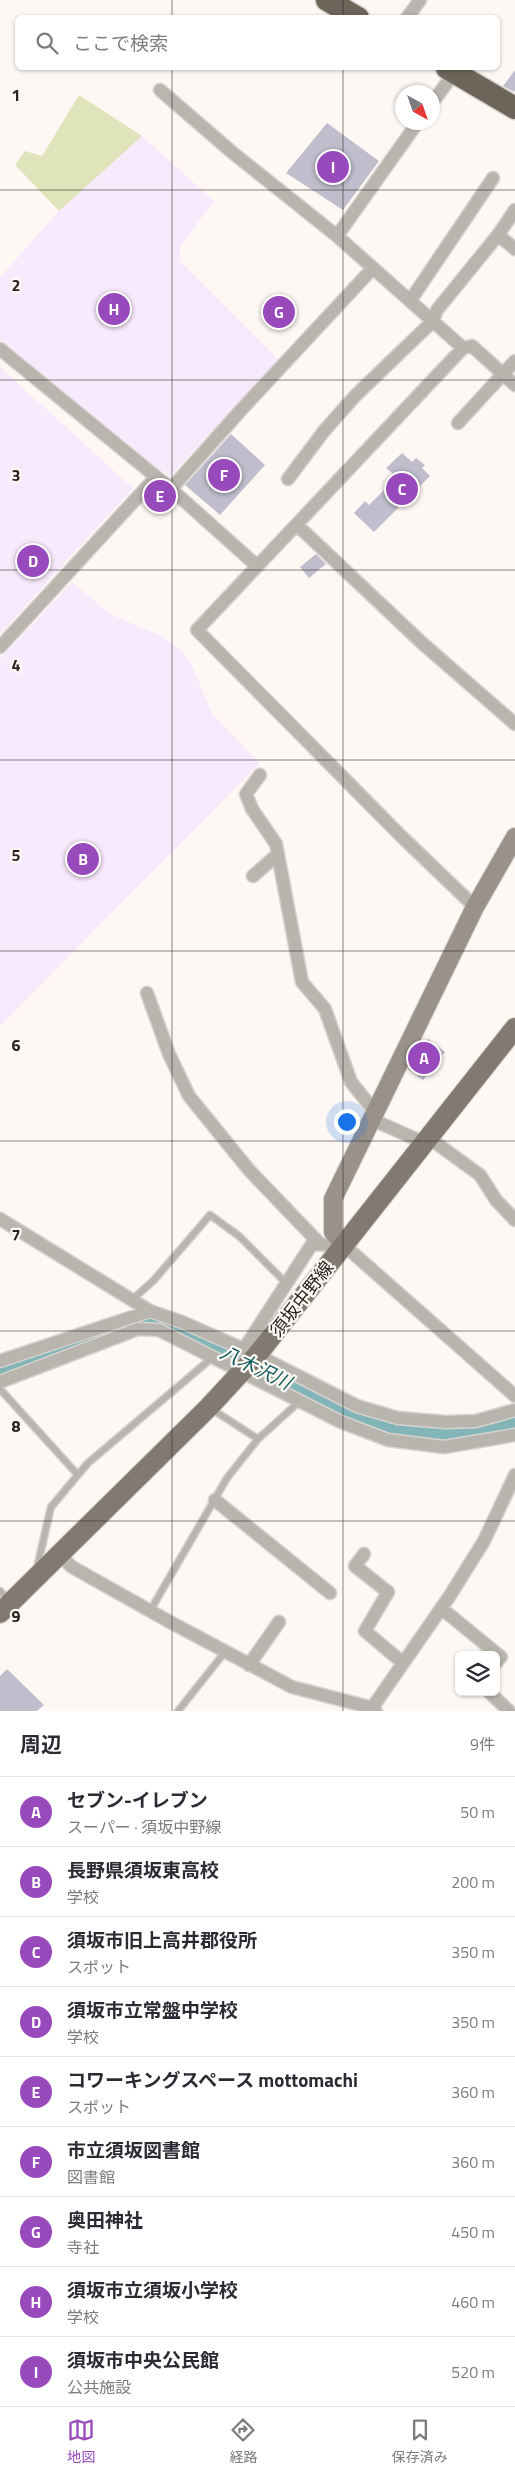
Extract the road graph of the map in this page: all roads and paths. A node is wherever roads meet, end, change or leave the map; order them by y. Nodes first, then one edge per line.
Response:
1 (327, 0) edge
2 (420, 0) edge
3 (353, 15) edge
4 (409, 15) edge
5 (451, 70) edge
6 (440, 89) edge
7 (160, 90) dead end
8 (514, 106) edge
9 (412, 130) edge
10 (493, 178) dead end
11 (515, 210) edge
12 (498, 235) junction
13 (337, 236) junction
14 (515, 249) edge
15 (373, 268) junction
16 (410, 301) junction
17 (433, 321) junction
18 (463, 348) junction
19 (0, 349) edge
20 (515, 361) edge
21 (503, 374) junction
22 (515, 385) edge
23 (458, 423) dead end
24 (156, 477) junction
25 (288, 479) dead end
26 (171, 489) junction
27 (297, 525) junction
28 (257, 566) junction
29 (0, 647) edge
30 (515, 724) edge
31 (260, 775) dead end
32 (515, 836) edge
33 (278, 854) junction
34 (253, 876) dead end
35 (475, 907) junction
36 (147, 993) dead end
37 (515, 1028) edge
38 (374, 1116) junction
39 (427, 1140) junction
40 (0, 1219) edge
41 (515, 1220) edge
42 (319, 1244) junction
43 (345, 1246) junction
44 (287, 1284) junction
45 (303, 1298) junction
46 (132, 1300) junction
47 (150, 1310) junction
48 (213, 1357) junction
49 (0, 1361) edge
50 (248, 1361) junction
51 (0, 1382) edge
52 (0, 1389) edge
53 (515, 1396) edge
54 (300, 1401) junction
55 (209, 1407) junction
56 (515, 1410) edge
57 (515, 1435) edge
58 (258, 1439) junction
59 (78, 1474) junction
60 (515, 1475) edge
61 (215, 1500) junction
62 (364, 1554) dead end
63 (60, 1555) junction
64 (34, 1580) junction
65 (330, 1593) dead end
66 (4, 1602) edge
67 (441, 1608) junction
68 (150, 1610) junction
69 (279, 1622) dead end
70 (494, 1651) edge
71 (225, 1652) junction
72 (403, 1663) junction
73 (249, 1665) junction
74 (493, 1696) edge
75 (373, 1710) edge
76 (178, 1711) edge
77 (509, 1711) edge

1 - 3 highway
2 - 4 street
5 - 6 street
5 - 8 highway
7 - 13 street
9 - 13 street
10 - 16 street
11 - 12 street
12 - 14 street
12 - 17 street
13 - 15 street
15 - 16 street
15 - 26 street
16 - 17 street
17 - 18 street
17 - 25 street
18 - 21 street
18 - 27 street
19 - 24 street
20 - 21 street
21 - 22 street
21 - 23 street
24 - 26 street
24 - 29 street
26 - 28 street
27 - 28 street
27 - 30 street
28 - 35 street
31 - 33 street
32 - 35 street
33 - 34 street
33 - 38 street
35 - 38 street
36 - 42 street
37 - 39 main road, 須坂中野線
38 - 39 street
38 - 43 street
39 - 41 street
39 - 43 main road, 須坂中野線
40 - 46 street
42 - 43 street
42 - 44 street
43 - 45 main road, 須坂中野線
43 - 53 street
44 - 45 street
44 - 46 lane
44 - 50 street
45 - 50 main road, 須坂中野線
46 - 47 street
47 - 49 street
47 - 50 street
48 - 50 street
48 - 51 street
48 - 59 lane
50 - 54 street
50 - 55 main road, 須坂中野線
50 - 56 street
52 - 59 lane
54 - 57 street
54 - 58 lane
55 - 58 lane
55 - 63 main road, 須坂中野線
58 - 61 lane
59 - 64 lane
60 - 67 street
61 - 65 street
61 - 68 lane
62 - 72 street
63 - 64 main road, 須坂中野線
63 - 68 street
64 - 66 main road, 須坂中野線
67 - 70 street
67 - 72 street
68 - 71 street
69 - 73 street
71 - 73 street
71 - 76 lane
72 - 75 street
73 - 75 street
74 - 77 street

